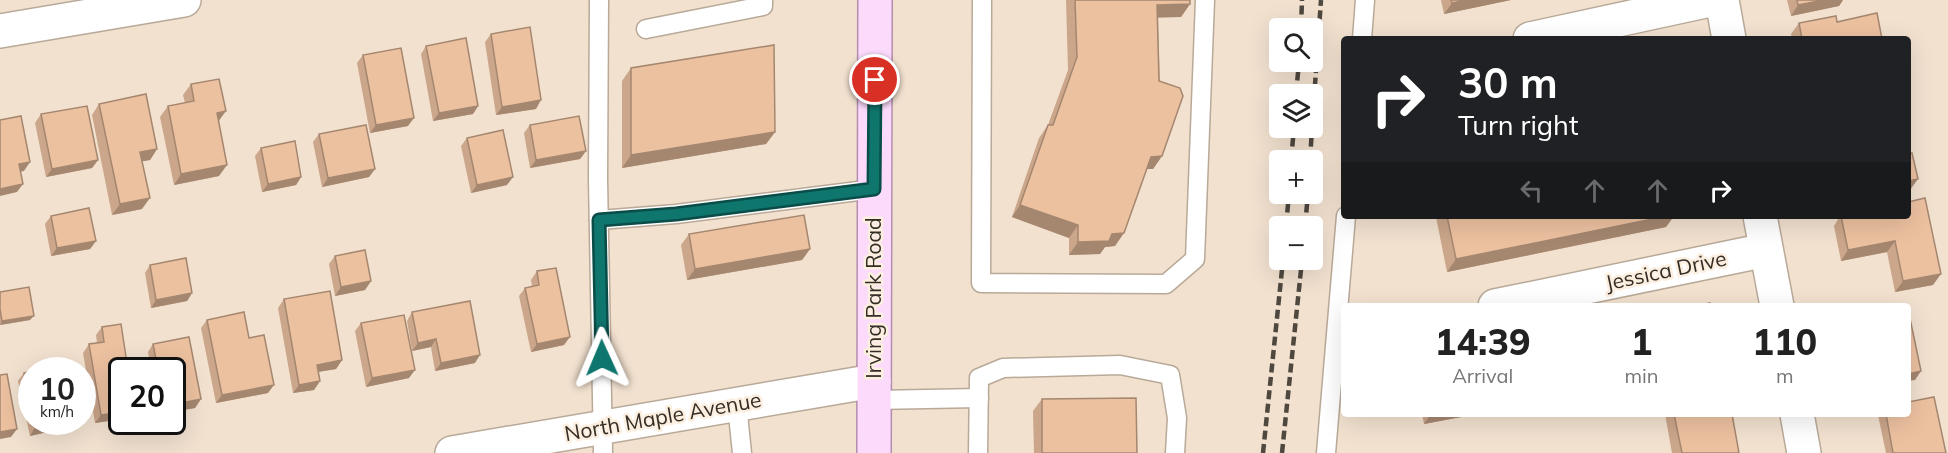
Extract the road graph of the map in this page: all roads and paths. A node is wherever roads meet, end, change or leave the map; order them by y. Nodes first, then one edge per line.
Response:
1 (184, 0) edge
2 (599, 0) edge
3 (763, 0) edge
4 (875, 0) edge
5 (982, 0) edge
6 (1205, 0) edge
7 (1365, 0) edge
8 (1710, 0) edge
9 (1722, 0) edge
10 (646, 29) dead end
11 (0, 30) edge
12 (1362, 36) edge
13 (1544, 36) edge
14 (1728, 36) edge
15 (874, 189) junction
16 (1346, 219) edge
17 (1761, 219) edge
18 (599, 220) junction
19 (1766, 250) junction
20 (1510, 303) edge
21 (1776, 303) edge
22 (874, 391) junction
23 (978, 398) junction
24 (737, 405) junction
25 (1798, 417) edge
26 (603, 440) edge
27 (452, 453) edge
28 (742, 453) edge
29 (874, 453) edge
30 (978, 453) edge
31 (1175, 453) edge
32 (1326, 453) edge
33 (1804, 453) edge

1 - 11 street
2 - 18 lane
3 - 10 lane
4 - 15 main road, Irving Park Road
5 - 6 lane
7 - 12 lane
8 - 13 street
9 - 14 street
15 - 18 lane
15 - 22 main road, Irving Park Road
16 - 32 lane
17 - 19 street
18 - 26 lane
19 - 20 street, Jessica Drive
19 - 21 street
22 - 23 lane
22 - 24 street, North Maple Avenue
22 - 29 main road, Irving Park Road
23 - 30 lane
23 - 31 lane
24 - 26 street, North Maple Avenue
24 - 28 lane
25 - 33 street
26 - 27 street, North Maple Avenue

